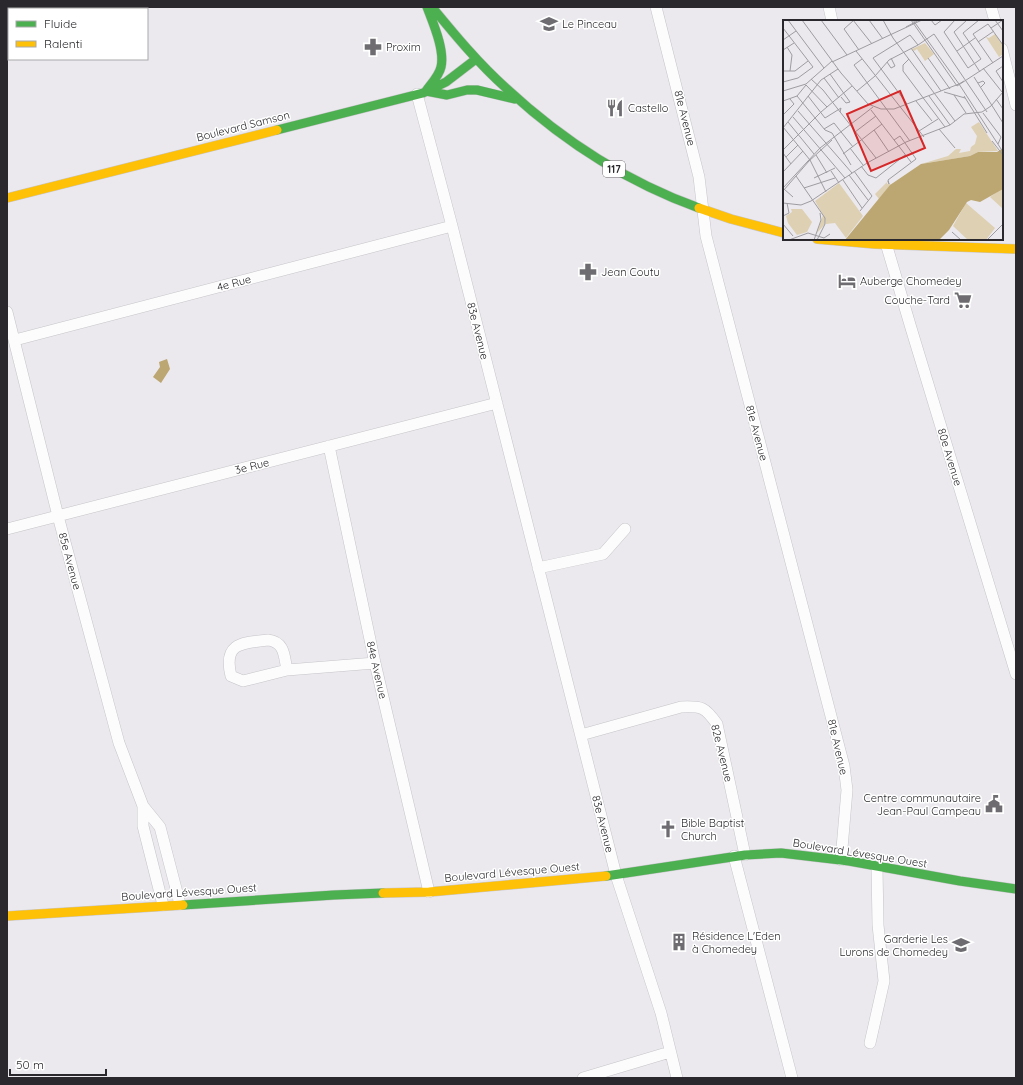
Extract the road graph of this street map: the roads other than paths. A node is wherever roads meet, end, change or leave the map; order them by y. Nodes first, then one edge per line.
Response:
1 (427, 7) edge
2 (432, 7) edge
3 (656, 7) edge
4 (828, 7) edge
5 (991, 7) edge
6 (832, 20) edge
7 (995, 20) edge
8 (1003, 53) edge
9 (476, 59) junction
10 (422, 93) junction
11 (517, 99) junction
12 (1016, 105) edge
13 (7, 198) edge
14 (704, 210) junction
15 (452, 226) junction
16 (783, 233) edge
17 (827, 240) edge
18 (886, 242) edge
19 (1016, 249) edge
20 (7, 312) edge
21 (15, 340) junction
22 (497, 403) junction
23 (329, 446) junction
24 (58, 516) junction
25 (7, 529) edge
26 (625, 529) dead end
27 (538, 568) junction
28 (375, 663) junction
29 (287, 670) junction
30 (1016, 674) edge
31 (581, 735) junction
32 (144, 806) junction
33 (740, 856) junction
34 (841, 860) junction
35 (876, 867) junction
36 (616, 874) junction
37 (1016, 889) edge
38 (429, 892) junction
39 (180, 904) junction
40 (163, 905) junction
41 (7, 916) edge
42 (870, 1043) dead end
43 (670, 1052) junction
44 (582, 1078) edge
45 (677, 1078) edge
46 (792, 1078) edge

1 - 10 street
2 - 9 street, 117
3 - 14 street, 81e Avenue
4 - 6 street
5 - 7 street
8 - 12 street
9 - 10 street, Boulevard Samson
9 - 11 street, 117
10 - 11 street
10 - 13 street, Boulevard Samson
10 - 15 street, 83e Avenue
11 - 14 street, 117
14 - 16 street, 117
14 - 34 street, 81e Avenue
15 - 21 street, 4e Rue
15 - 22 street, 83e Avenue
17 - 18 street
18 - 19 street
18 - 30 street, 80e Avenue
20 - 21 street, 85e Avenue
21 - 24 street, 85e Avenue
22 - 23 street, 3e Rue
22 - 27 street, 83e Avenue
23 - 24 street, 3e Rue
23 - 28 street, 84e Avenue
24 - 25 street, 3e Rue
24 - 32 street, 85e Avenue
26 - 27 street
27 - 31 street, 83e Avenue
28 - 29 street
28 - 38 street, 84e Avenue
29 - 29 street
31 - 33 street, 82e Avenue
31 - 36 street, 83e Avenue
32 - 39 street, 85e Avenue
32 - 40 street, 85e Avenue
33 - 34 street, Boulevard Lévesque Ouest
33 - 36 street, Boulevard Lévesque Ouest
33 - 46 street, 82e Avenue
34 - 35 street, Boulevard Lévesque Ouest
35 - 37 street, Boulevard Lévesque Ouest
35 - 42 street
36 - 38 street, Boulevard Lévesque Ouest
36 - 43 street, 83e Avenue
38 - 39 street, Boulevard Lévesque Ouest
39 - 40 street, Boulevard Lévesque Ouest
40 - 41 street, Boulevard Lévesque Ouest
43 - 44 street
43 - 45 street, 83e Avenue

